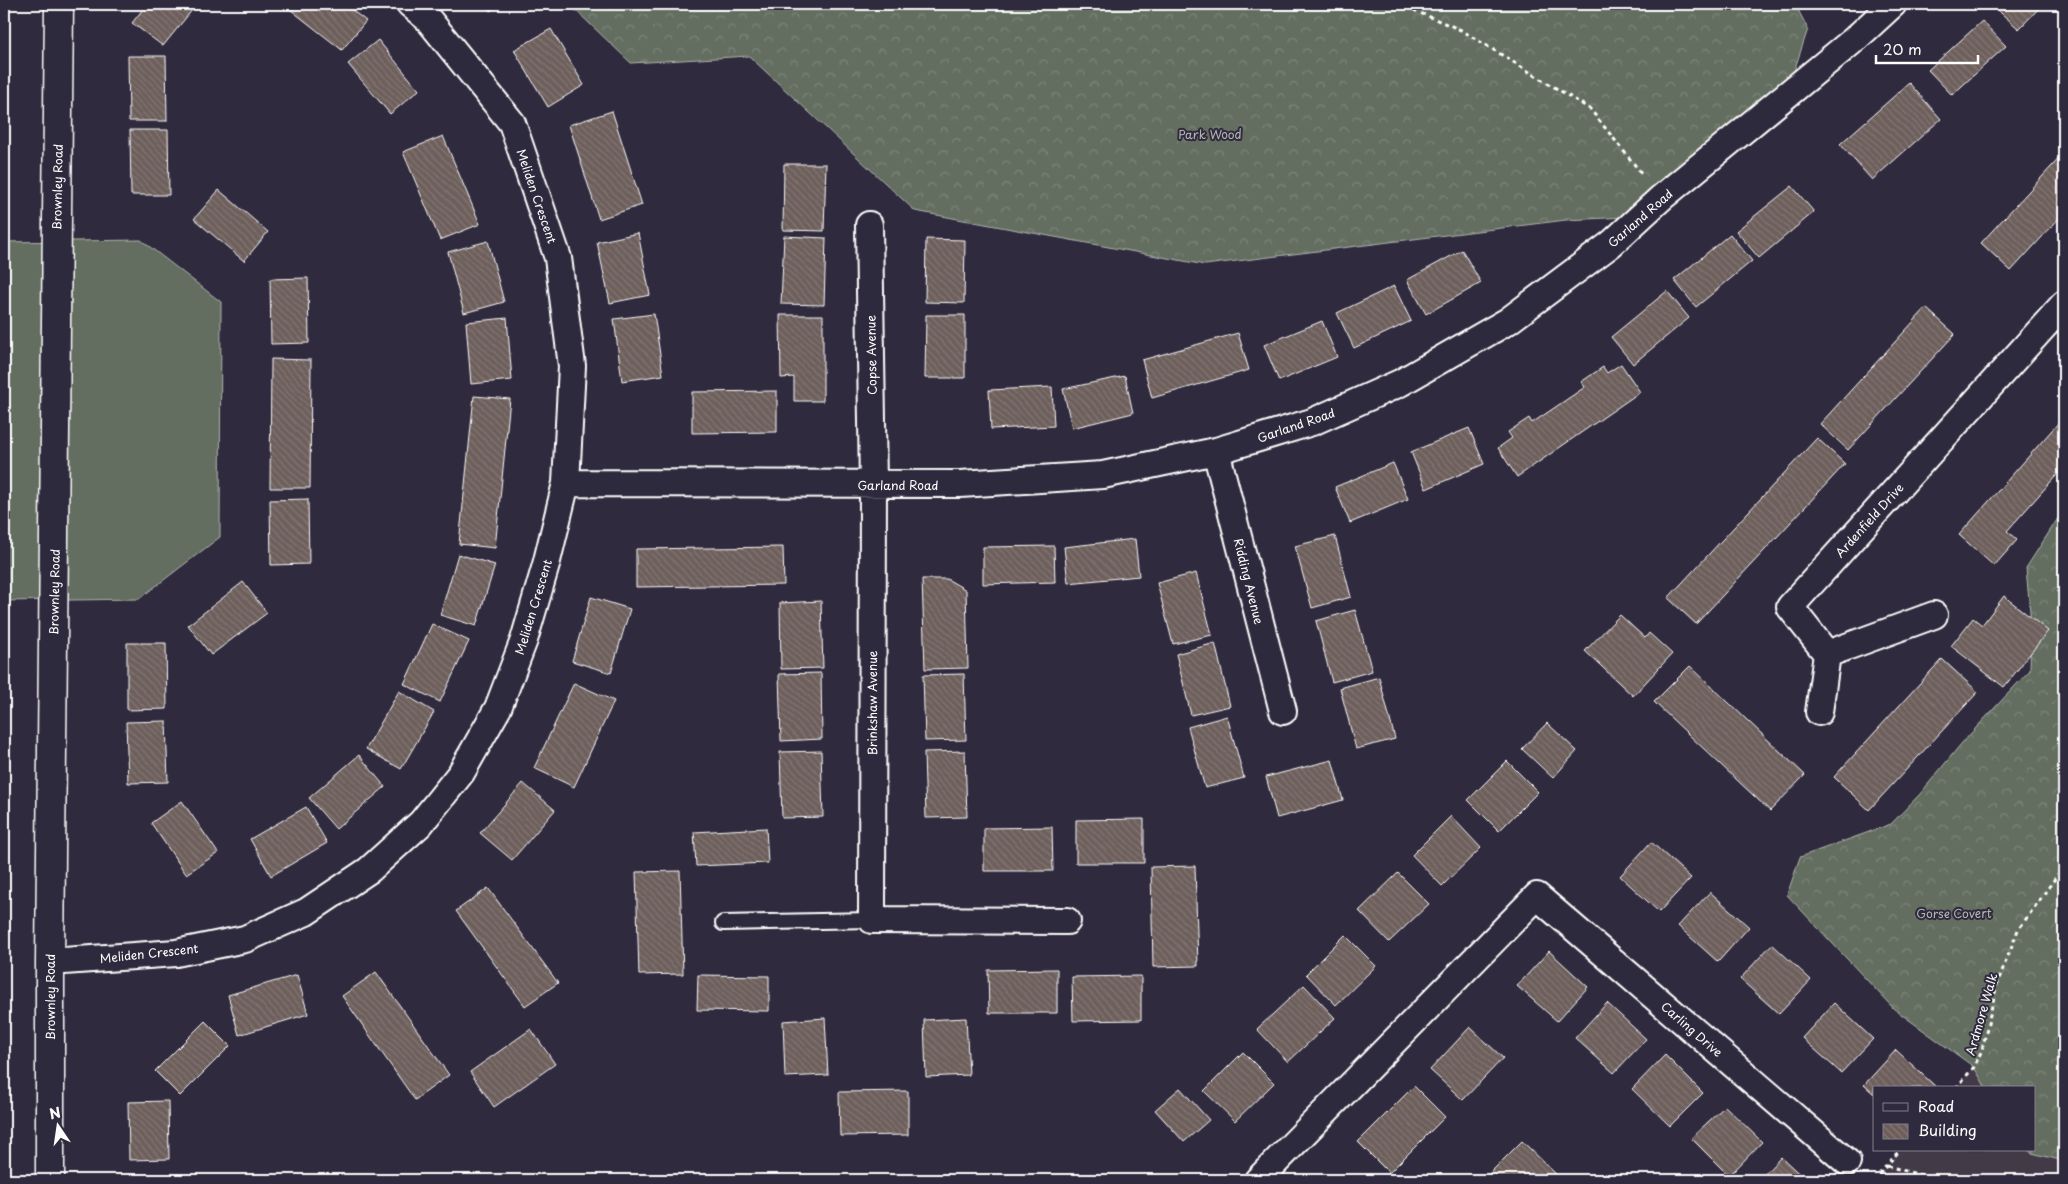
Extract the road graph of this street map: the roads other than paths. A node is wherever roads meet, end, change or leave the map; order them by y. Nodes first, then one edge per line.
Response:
1 (59, 4) edge
2 (410, 4) edge
3 (1893, 4) edge
4 (869, 225) dead end
5 (2064, 304) edge
6 (1216, 451) junction
7 (566, 483) junction
8 (873, 485) junction
9 (1934, 615) dead end
10 (1827, 654) junction
11 (1283, 711) dead end
12 (1820, 712) dead end
13 (872, 920) junction
14 (1067, 921) dead end
15 (723, 923) dead end
16 (50, 962) junction
17 (1847, 1162) dead end
18 (50, 1180) edge
19 (1258, 1180) edge

1 - 16 street, Brownley Road
2 - 7 street, Meliden Crescent
3 - 6 street, Garland Road
4 - 8 street, Copse Avenue
5 - 10 street, Ardenfield Drive
6 - 8 street, Garland Road
6 - 11 street, Ridding Avenue
7 - 8 street, Garland Road
7 - 16 street, Meliden Crescent
8 - 13 street, Brinkshaw Avenue
9 - 10 street
10 - 12 street
13 - 14 street
13 - 15 lane
16 - 18 street, Brownley Road
17 - 19 street, Carling Drive

